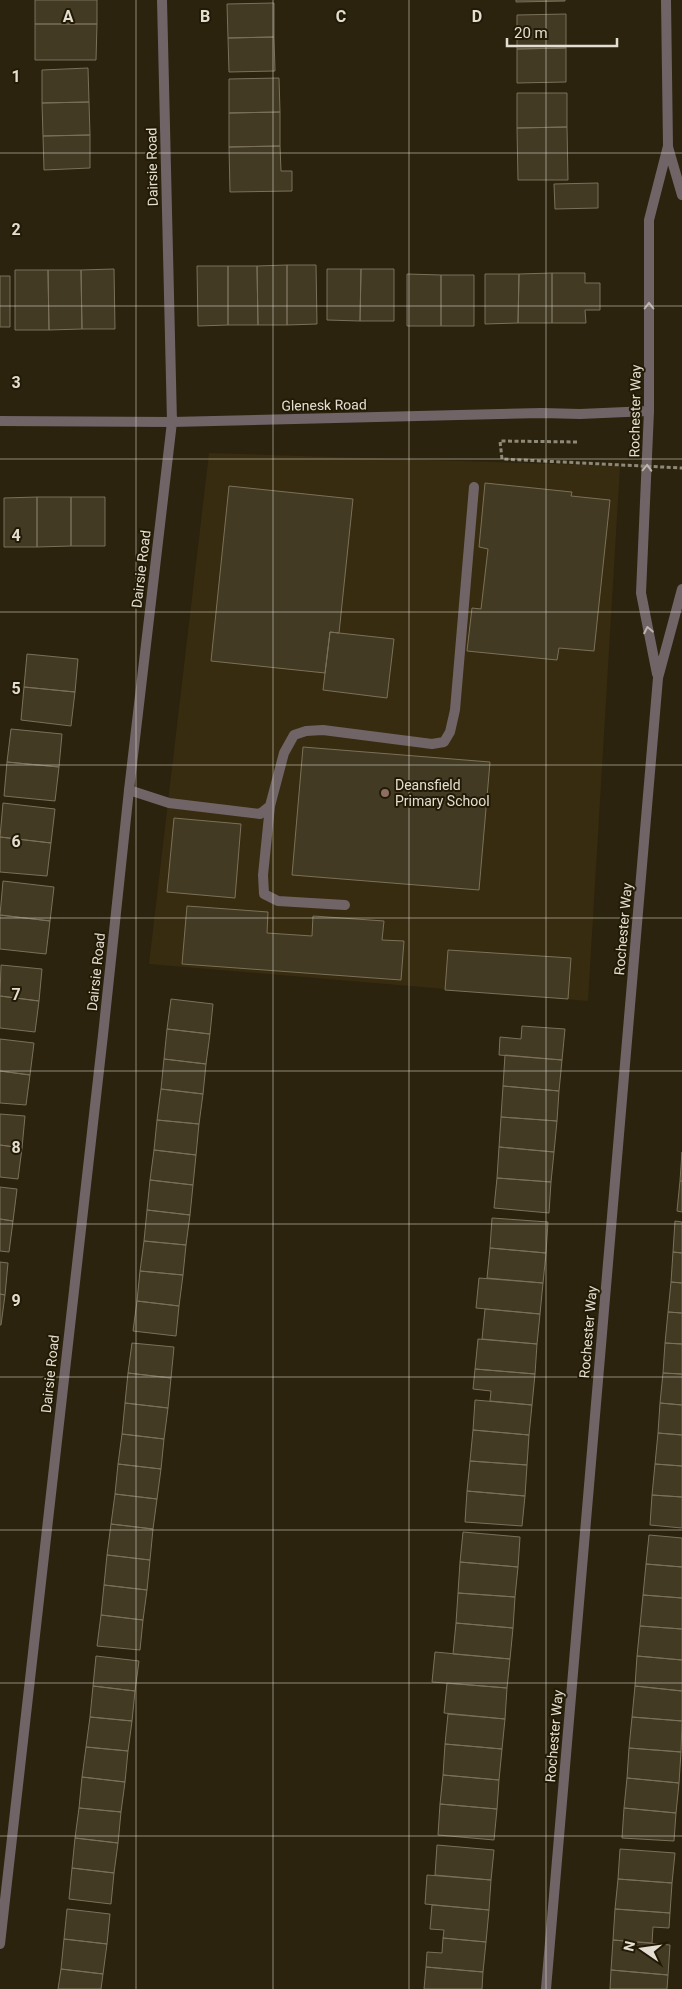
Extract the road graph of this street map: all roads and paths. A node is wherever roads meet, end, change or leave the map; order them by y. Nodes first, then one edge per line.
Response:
1 (162, 0) edge
2 (666, 0) edge
3 (668, 146) junction
4 (682, 195) edge
5 (649, 411) junction
6 (0, 422) edge
7 (172, 422) junction
8 (577, 442) dead end
9 (682, 468) edge
10 (474, 487) dead end
11 (682, 589) edge
12 (658, 678) junction
13 (128, 790) junction
14 (270, 806) junction
15 (345, 905) dead end
16 (0, 1944) edge
17 (546, 1989) edge

1 - 7 street, Dairsie Road
2 - 3 street, Rochester Way
3 - 4 street, Rochester Way
5 -> 3 street, Rochester Way
5 - 7 street, Glenesk Road
12 -> 5 street, Rochester Way
6 - 7 street, Glenesk Road
7 - 13 street, Dairsie Road
8 - 9 path, bridge
10 - 14 street
11 - 12 street, Rochester Way
12 - 17 street, Rochester Way
13 - 14 street
13 - 16 street, Dairsie Road
14 - 15 street

